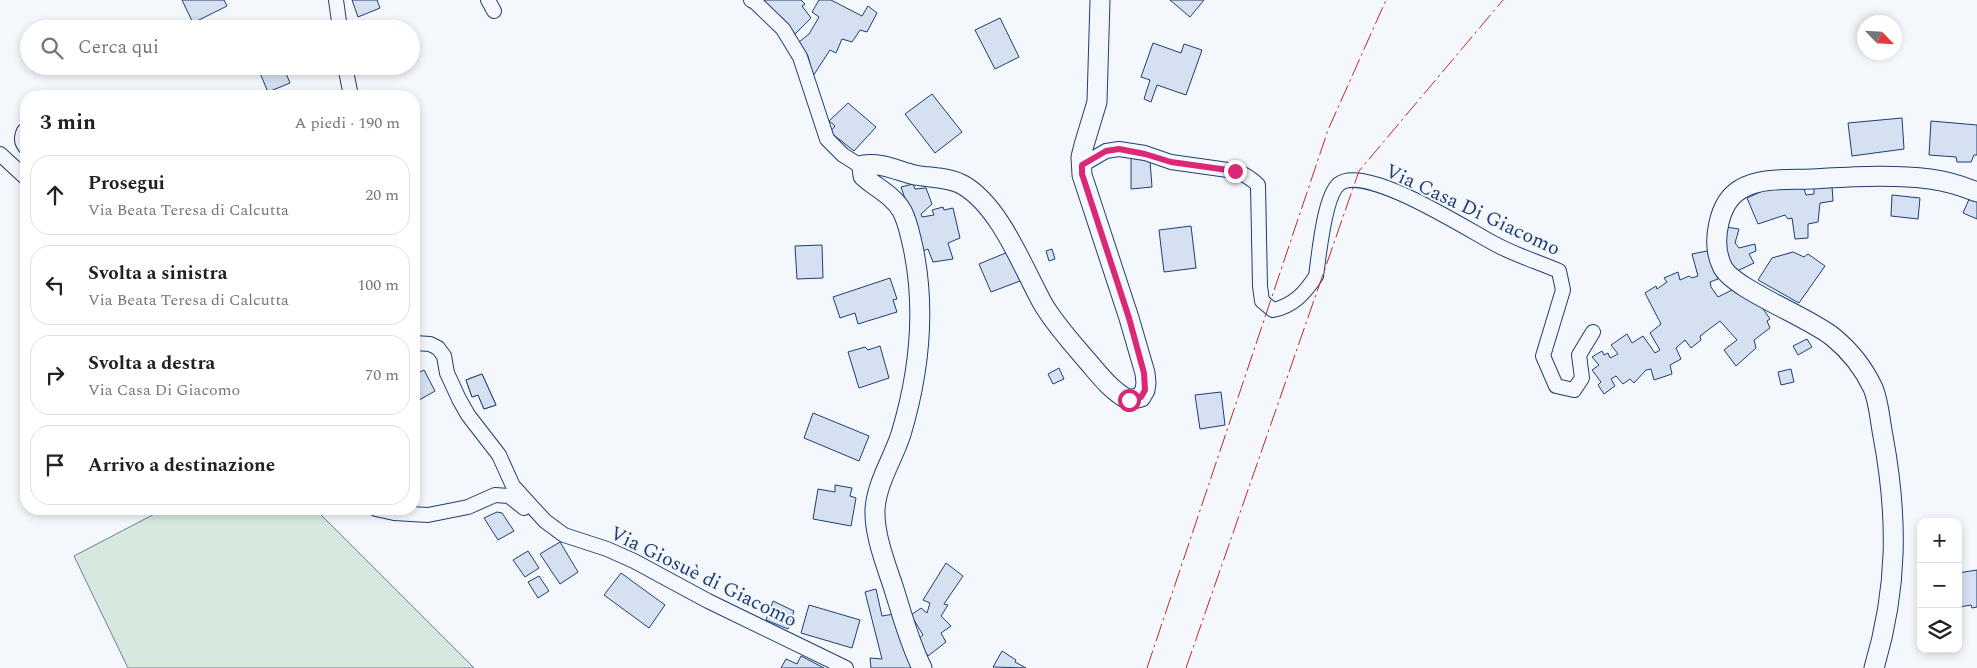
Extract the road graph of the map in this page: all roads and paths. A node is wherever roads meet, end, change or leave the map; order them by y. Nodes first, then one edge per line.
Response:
1 (336, 0) edge
2 (751, 0) edge
3 (1100, 0) edge
4 (339, 20) edge
5 (347, 75) edge
6 (350, 90) edge
7 (0, 154) edge
8 (1082, 165) junction
9 (862, 167) junction
10 (20, 172) edge
11 (1977, 192) edge
12 (1593, 332) dead end
13 (420, 343) edge
14 (420, 515) edge
15 (545, 521) junction
16 (846, 668) edge
17 (922, 668) edge
18 (1874, 668) edge

1 - 4 street
2 - 9 street
3 - 8 street
5 - 6 street
7 - 10 street
8 - 9 street
8 - 12 street, Via Casa Di Giacomo
9 - 17 street
11 - 18 street
13 - 15 street, Via Giosuè di Giacomo
14 - 15 street, Via Giosuè di Giacomo
15 - 16 street, Via Giosuè di Giacomo

